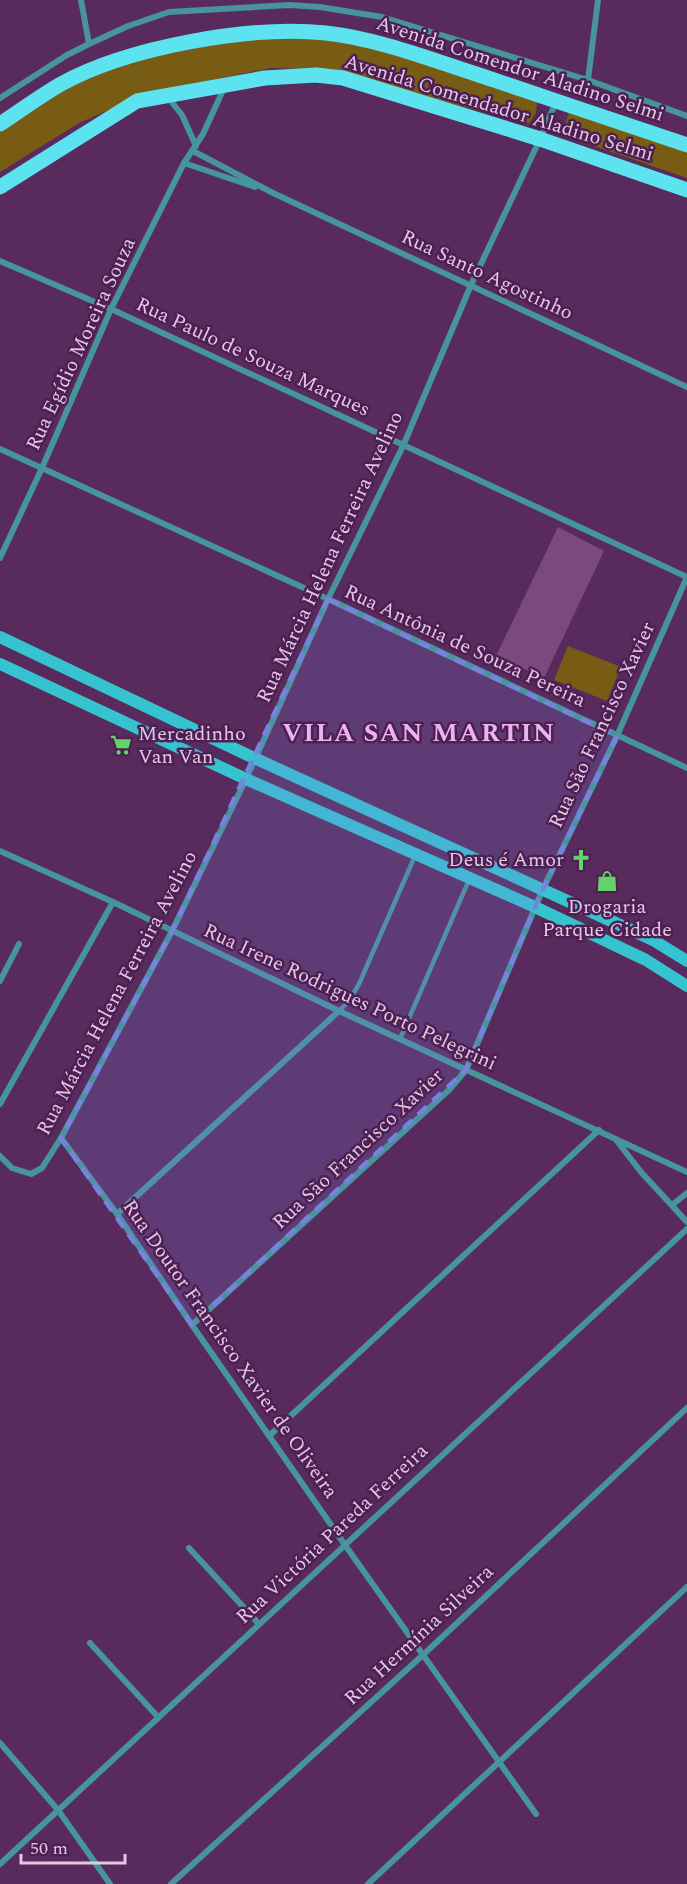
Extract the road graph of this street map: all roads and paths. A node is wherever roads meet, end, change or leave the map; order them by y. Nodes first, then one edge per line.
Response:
1 (81, 0) edge
2 (598, 0) edge
3 (284, 3) edge
4 (89, 44) junction
5 (588, 80) junction
6 (225, 86) junction
7 (167, 96) junction
8 (0, 98) edge
9 (556, 101) junction
10 (687, 116) edge
11 (0, 124) edge
12 (540, 139) junction
13 (687, 145) edge
14 (194, 148) junction
15 (184, 163) junction
16 (0, 187) edge
17 (687, 190) edge
18 (273, 193) junction
19 (0, 261) edge
20 (471, 285) junction
21 (111, 309) junction
22 (687, 387) edge
23 (403, 446) junction
24 (0, 449) edge
25 (42, 468) junction
26 (0, 558) edge
27 (687, 577) edge
28 (328, 600) junction
29 (0, 637) edge
30 (0, 664) edge
31 (617, 736) junction
32 (254, 758) junction
33 (687, 768) edge
34 (246, 779) junction
35 (0, 851) edge
36 (416, 853) junction
37 (471, 878) junction
38 (543, 889) junction
39 (113, 902) junction
40 (535, 907) junction
41 (172, 931) junction
42 (19, 944) dead end
43 (687, 961) edge
44 (0, 981) edge
45 (687, 986) edge
46 (339, 1011) junction
47 (400, 1039) junction
48 (466, 1070) junction
49 (0, 1104) edge
50 (599, 1130) junction
51 (61, 1138) junction
52 (615, 1138) junction
53 (0, 1156) edge
54 (687, 1172) edge
55 (687, 1193) edge
56 (672, 1205) junction
57 (117, 1214) junction
58 (687, 1222) edge
59 (687, 1229) edge
60 (192, 1325) junction
61 (687, 1408) edge
62 (269, 1436) junction
63 (345, 1545) junction
64 (189, 1548) dead end
65 (687, 1587) edge
66 (259, 1624) junction
67 (90, 1643) dead end
68 (424, 1654) junction
69 (158, 1717) junction
70 (0, 1743) edge
71 (500, 1762) junction
72 (58, 1810) junction
73 (536, 1814) dead end
74 (0, 1864) edge
75 (110, 1884) edge
76 (171, 1884) edge
77 (368, 1884) edge

1 - 4 street
2 - 5 street
3 - 4 street
3 - 5 street
4 - 8 street
5 - 10 street
6 - 7 main road, Avenida Comendador Aladino Selmi
6 - 12 main road, Avenida Comendador Aladino Selmi
6 - 14 street, Rua Egídio Moreira Souza
7 - 14 street
7 - 16 main road, Avenida Comendador Aladino Selmi
9 - 11 main road, Avenida Comendor Aladino Selmi
9 - 12 street, Rua Márcia Helena Ferreira Avelino
9 - 13 main road, Avenida Comendor Aladino Selmi
12 - 17 main road, Avenida Comendador Aladino Selmi
12 - 20 street, Rua Márcia Helena Ferreira Avelino
14 - 15 street, Rua Egídio Moreira Souza
14 - 18 street, Rua Santo Agostinho
15 - 18 street, Rua Santo Agostinho
15 - 21 street, Rua Egídio Moreira Souza
18 - 20 street, Rua Santo Agostinho
19 - 21 street, Rua Paulo de Souza Marques
20 - 22 street, Rua Santo Agostinho
20 - 23 street, Rua Márcia Helena Ferreira Avelino
21 - 23 street, Rua Paulo de Souza Marques
21 - 25 street, Rua Egídio Moreira Souza
23 - 27 street, Rua Paulo de Souza Marques
23 - 28 street, Rua Márcia Helena Ferreira Avelino
24 - 25 street, Rua Antônia de Souza Pereira
25 - 26 street, Rua Egídio Moreira Souza
25 - 28 street, Rua Antônia de Souza Pereira
27 - 31 street, Rua São Francisco Xavier
28 - 31 street, Rua Antônia de Souza Pereira
28 - 32 street, Rua Márcia Helena Ferreira Avelino
29 - 32 main road
30 - 34 main road
31 - 33 street, Rua Antônia de Souza Pereira
31 - 38 street, Rua São Francisco Xavier
32 - 34 street, Rua Márcia Helena Ferreira Avelino
32 - 38 main road
34 - 36 main road
34 - 41 street, Rua Márcia Helena Ferreira Avelino
35 - 39 street, Rua Irene Rodrigues Porto Pelegrini
36 - 37 main road
36 - 46 lane
37 - 40 main road
37 - 47 lane
38 - 40 street, Rua São Francisco Xavier
38 - 43 main road
39 - 41 street, Rua Irene Rodrigues Porto Pelegrini
39 - 49 street
40 - 45 main road
40 - 48 street, Rua São Francisco Xavier
41 - 46 street, Rua Irene Rodrigues Porto Pelegrini
41 - 51 street, Rua Márcia Helena Ferreira Avelino
42 - 44 street
46 - 47 street, Rua Irene Rodrigues Porto Pelegrini
46 - 57 street
47 - 48 street, Rua Irene Rodrigues Porto Pelegrini
48 - 50 street, Rua Irene Rodrigues Porto Pelegrini
48 - 60 street, Rua São Francisco Xavier
50 - 52 street, Rua Irene Rodrigues Porto Pelegrini
50 - 62 street
51 - 53 street, Rua Márcia Helena Ferreira Avelino
51 - 57 street, Rua Doutor Francisco Xavier de Oliveira
52 - 54 street, Rua Irene Rodrigues Porto Pelegrini
52 - 56 street
55 - 56 street
56 - 58 street
57 - 60 street, Rua Doutor Francisco Xavier de Oliveira
59 - 63 street, Rua Victória Pareda Ferreira
60 - 62 street, Rua Doutor Francisco Xavier de Oliveira
61 - 68 street, Rua Hermínia Silveira
62 - 63 street, Rua Doutor Francisco Xavier de Oliveira
63 - 66 street, Rua Victória Pareda Ferreira
63 - 68 street, Rua Doutor Francisco Xavier de Oliveira
64 - 66 street
65 - 71 street
66 - 69 street, Rua Victória Pareda Ferreira
67 - 69 street
68 - 71 street, Rua Doutor Francisco Xavier de Oliveira
68 - 76 street, Rua Hermínia Silveira
69 - 72 street, Rua Victória Pareda Ferreira
70 - 72 street
71 - 73 street, Rua Doutor Francisco Xavier de Oliveira
71 - 77 street
72 - 74 street, Rua Victória Pareda Ferreira
72 - 75 street

